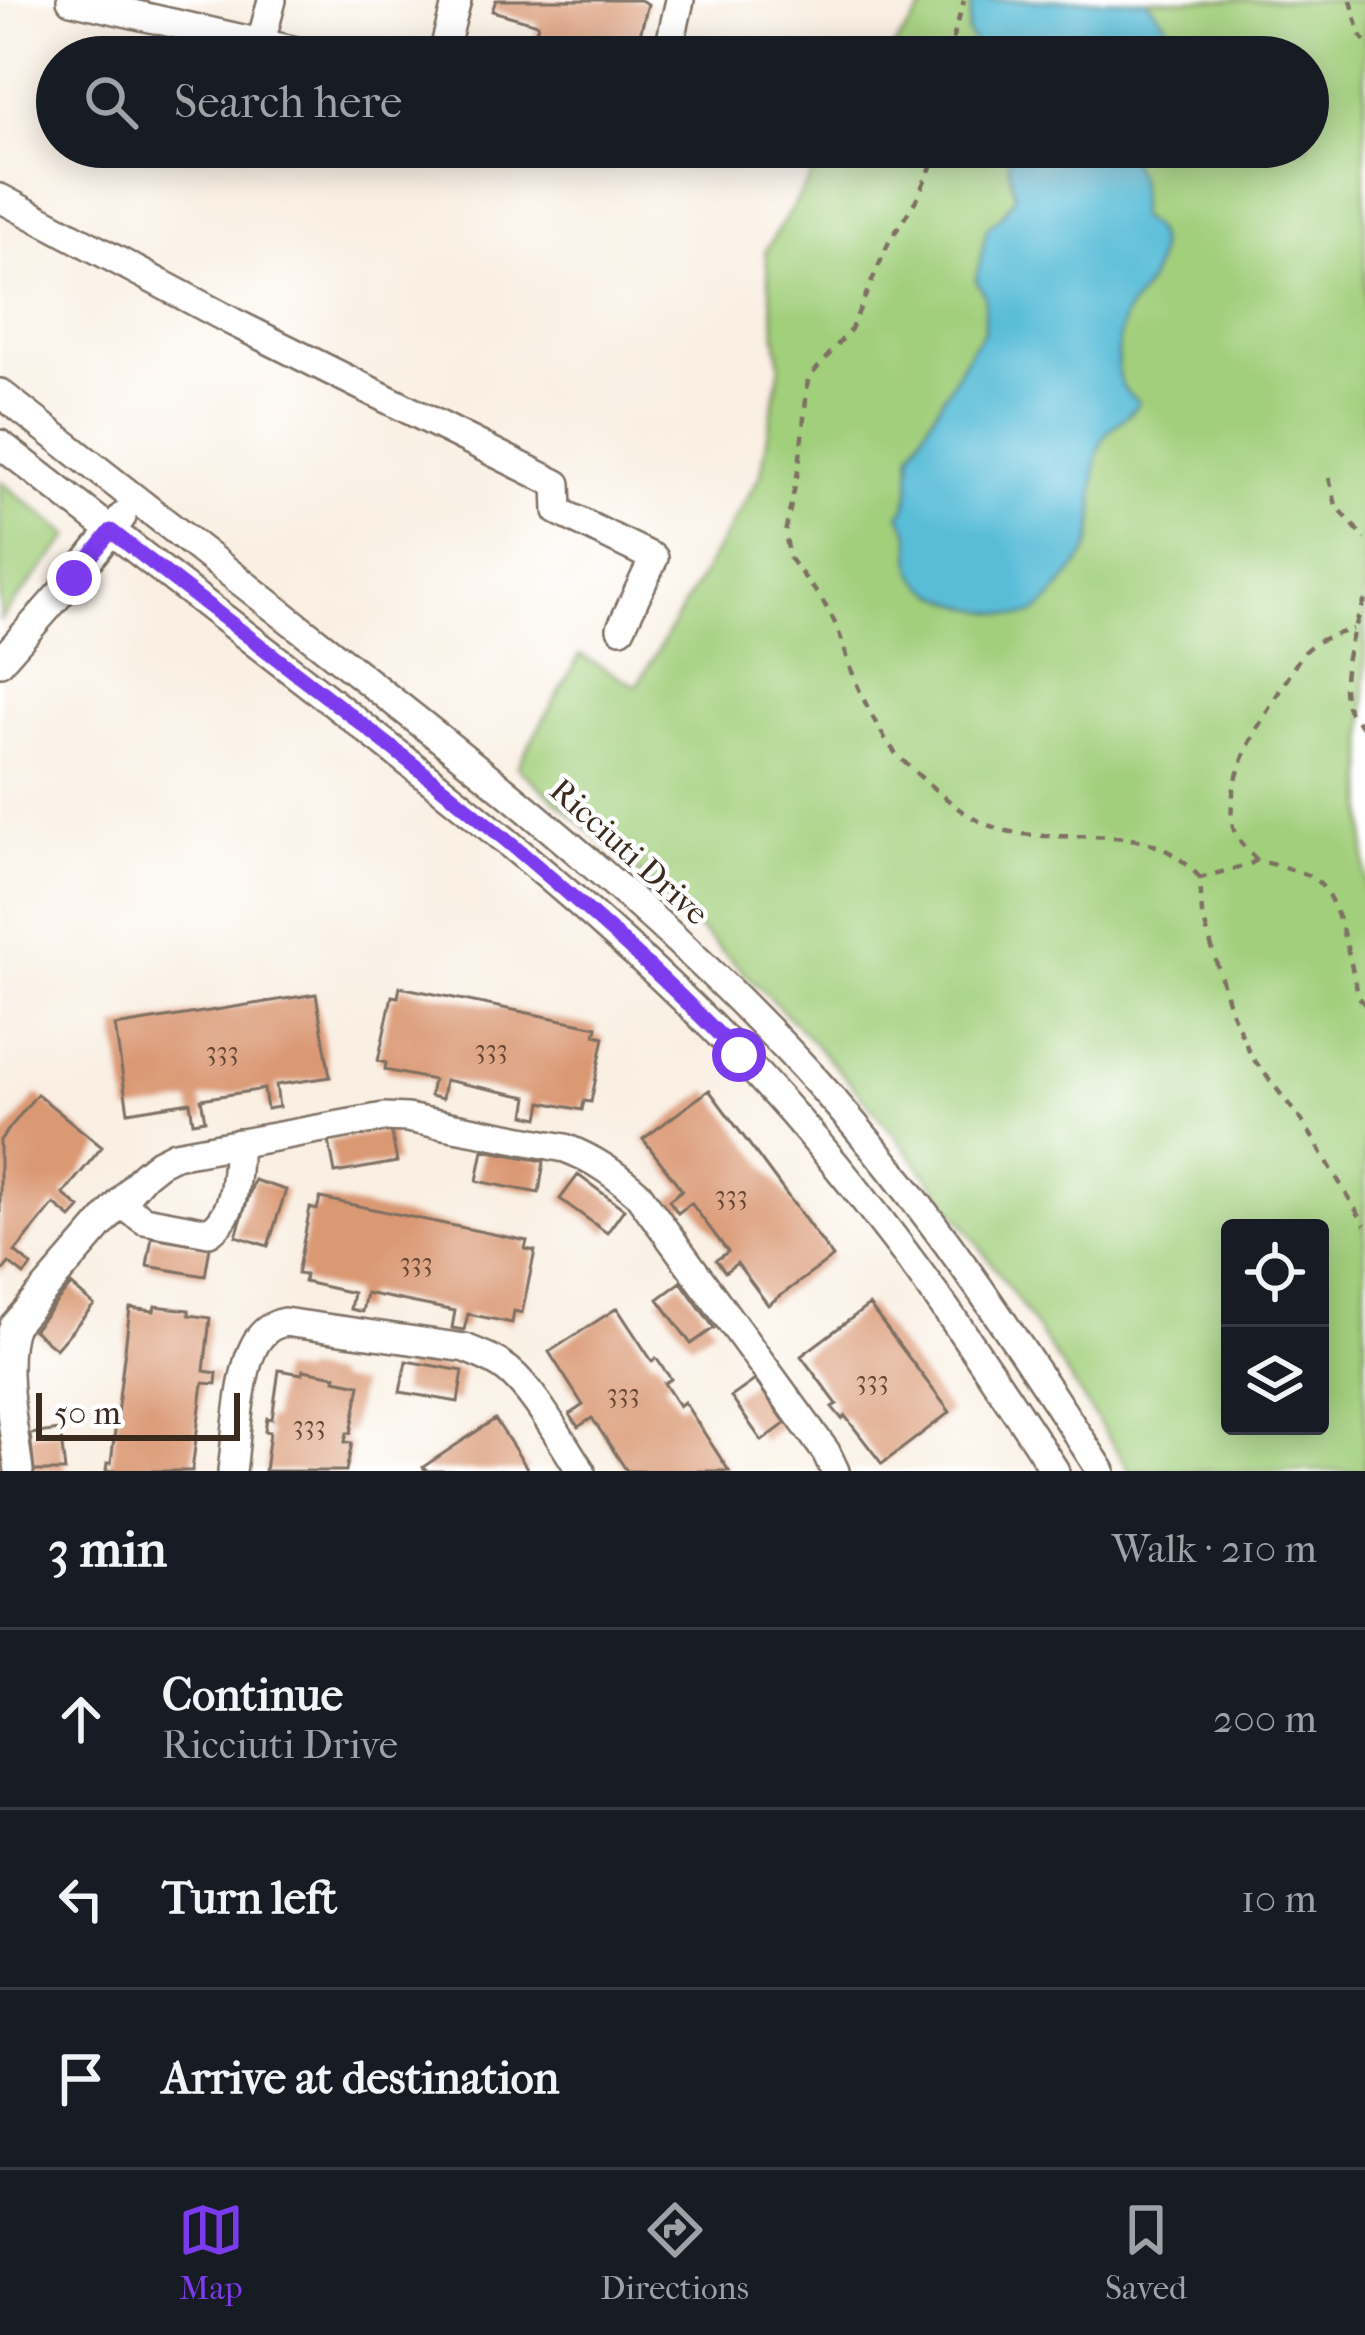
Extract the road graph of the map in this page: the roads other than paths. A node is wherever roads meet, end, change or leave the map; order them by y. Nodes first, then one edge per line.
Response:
1 (71, 0) edge
2 (272, 0) edge
3 (457, 0) edge
4 (680, 0) edge
5 (231, 36) edge
6 (263, 36) edge
7 (448, 36) edge
8 (672, 36) edge
9 (0, 199) edge
10 (0, 393) edge
11 (0, 444) edge
12 (136, 500) junction
13 (111, 531) junction
14 (621, 628) dead end
15 (0, 662) edge
16 (238, 1143) junction
17 (120, 1203) junction
18 (19, 1471) edge
19 (232, 1471) edge
20 (581, 1471) edge
21 (835, 1471) edge
22 (1055, 1471) edge
23 (1101, 1471) edge

1 - 5 street
2 - 6 street
3 - 7 street
4 - 8 street
9 - 14 street
10 - 12 street, Ricciuti Drive
11 - 13 street
12 - 13 street
12 - 23 street, Ricciuti Drive
13 - 15 street
13 - 22 street
16 - 17 street
16 - 17 street
16 - 21 street
17 - 18 street
19 - 20 street

